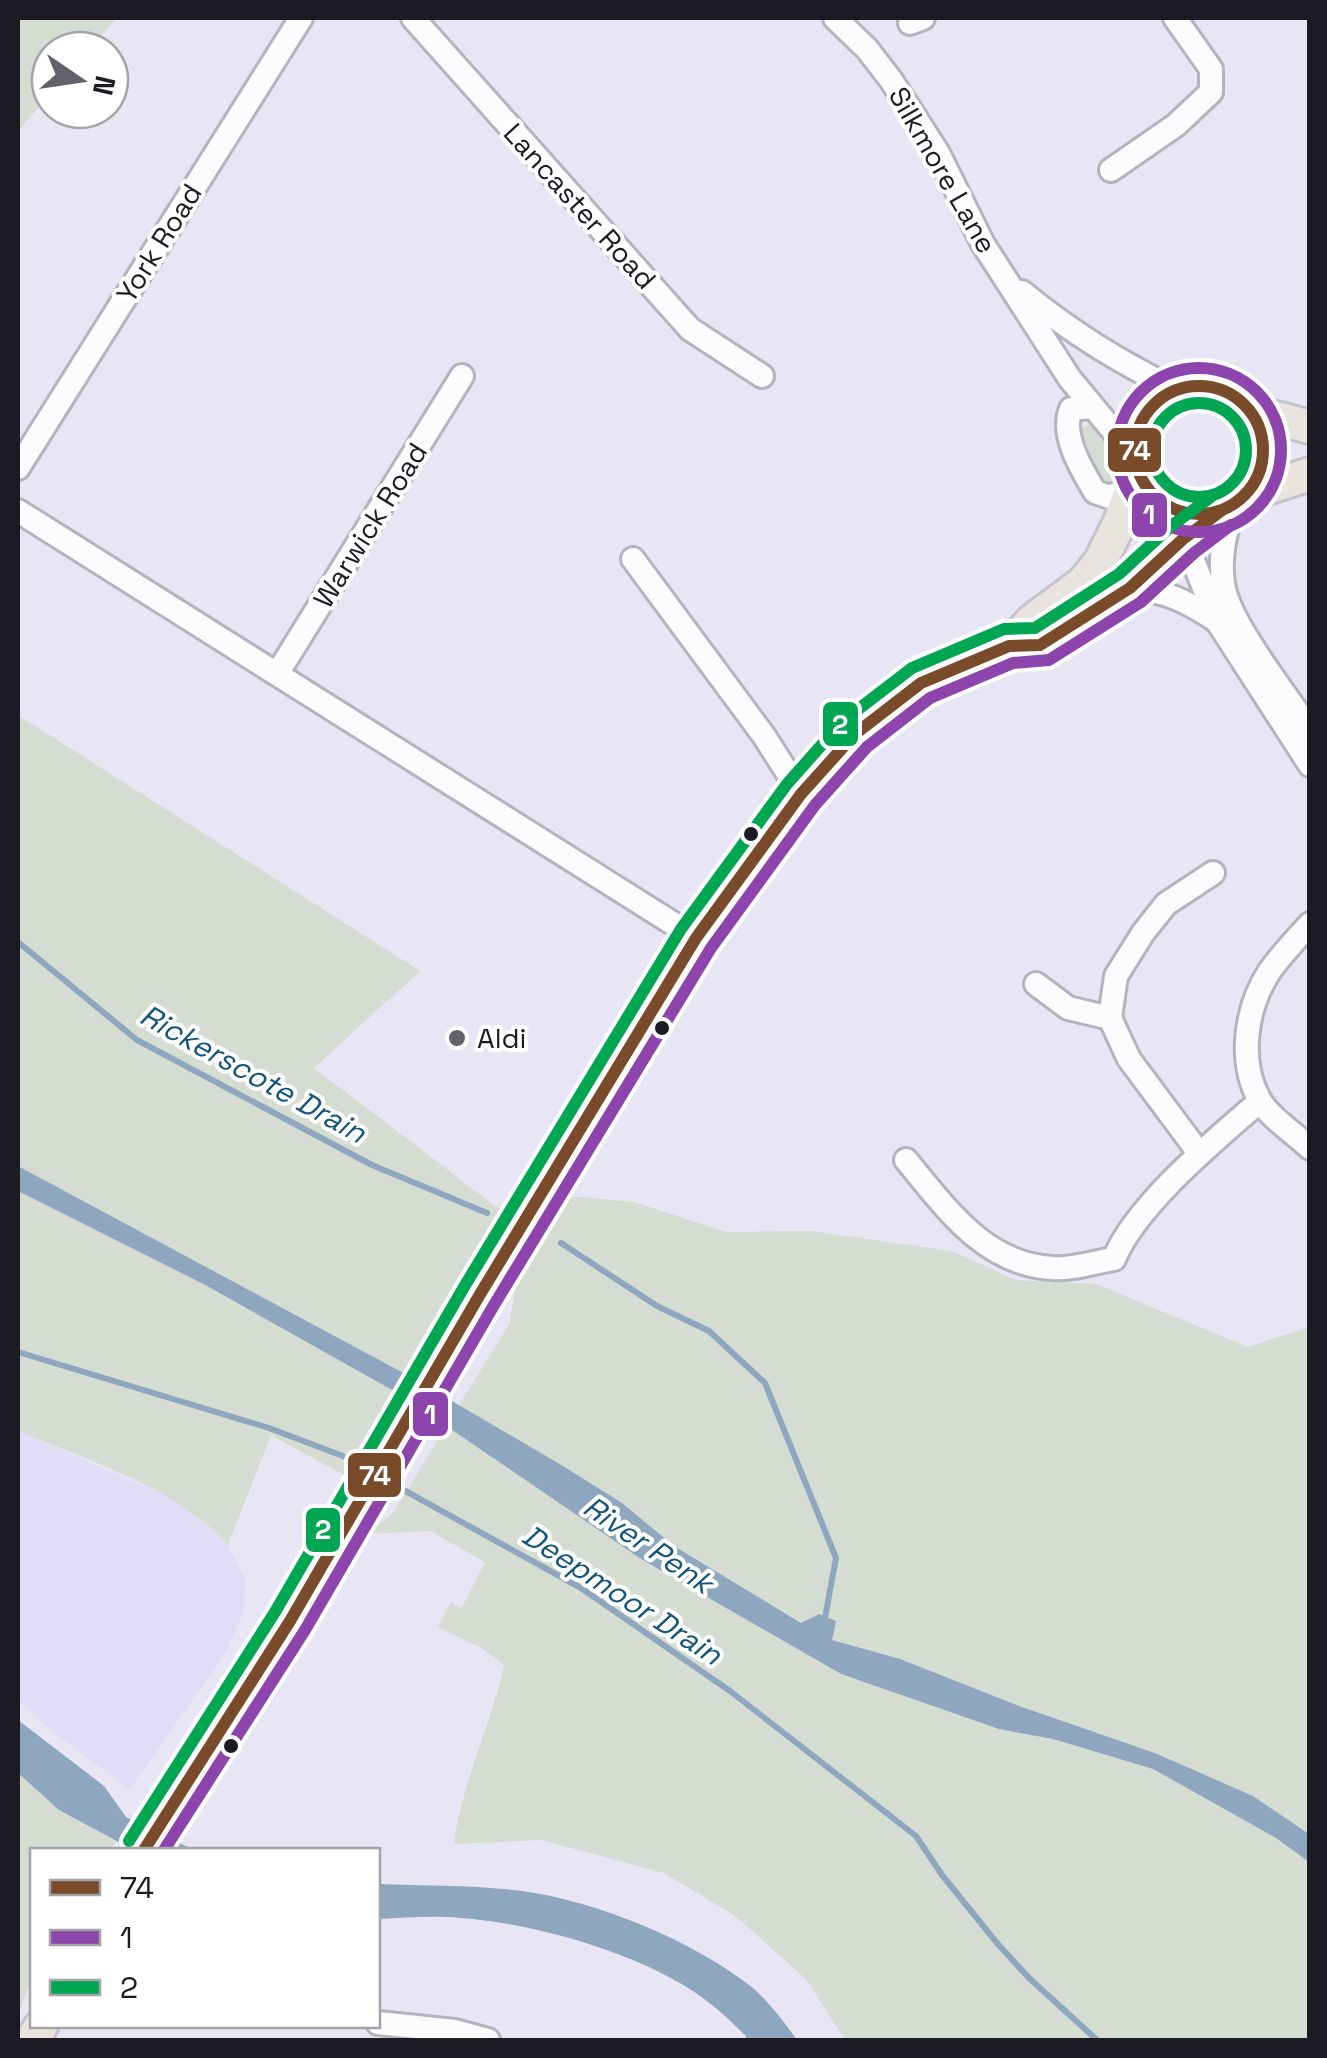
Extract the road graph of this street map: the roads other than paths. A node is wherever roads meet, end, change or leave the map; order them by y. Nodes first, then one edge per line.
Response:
1 (301, 18) edge
2 (414, 18) edge
3 (835, 18) edge
4 (1175, 18) edge
5 (1110, 170) dead end
6 (1008, 280) junction
7 (462, 376) dead end
8 (762, 376) dead end
9 (1176, 390) junction
10 (1090, 407) junction
11 (1250, 411) junction
12 (1310, 427) edge
13 (18, 468) edge
14 (1310, 474) edge
15 (1140, 479) junction
16 (1233, 504) junction
17 (18, 510) edge
18 (1183, 539) junction
19 (633, 560) dead end
20 (1130, 588) junction
21 (1217, 621) junction
22 (1009, 646) junction
23 (277, 674) junction
24 (1310, 730) edge
25 (1310, 765) edge
26 (801, 794) junction
27 (1213, 873) dead end
28 (1310, 924) edge
29 (696, 938) junction
30 (1036, 984) dead end
31 (1110, 1018) junction
32 (1260, 1101) junction
33 (1310, 1148) edge
34 (1199, 1153) junction
35 (906, 1160) dead end
36 (145, 1848) edge
37 (380, 2023) edge
38 (488, 2040) edge

1 - 13 street, York Road
2 - 8 street, Lancaster Road
3 - 6 street, Silkmore Lane
4 - 5 street
6 - 9 street, Silkmore Lane
6 - 10 street, Silkmore Lane
7 - 23 street, Warwick Road
9 - 11 highway
9 - 15 highway
10 - 15 street, Silkmore Lane
10 - 15 street
11 - 12 highway
11 - 16 highway
14 - 16 highway
15 - 16 highway
15 - 18 street, Silkmore Lane
15 - 22 highway
16 - 18 highway
16 - 24 street
17 - 23 street
18 - 20 highway
18 - 21 street, Silkmore Lane
19 - 26 street
20 - 21 street
20 - 22 highway
21 - 25 street, Silkmore Lane
22 - 26 highway
23 - 29 street
26 - 29 highway
27 - 31 street
28 - 32 street
29 - 36 highway
30 - 31 street
31 - 34 street
32 - 33 street
32 - 34 street
34 - 35 street
37 - 38 street

